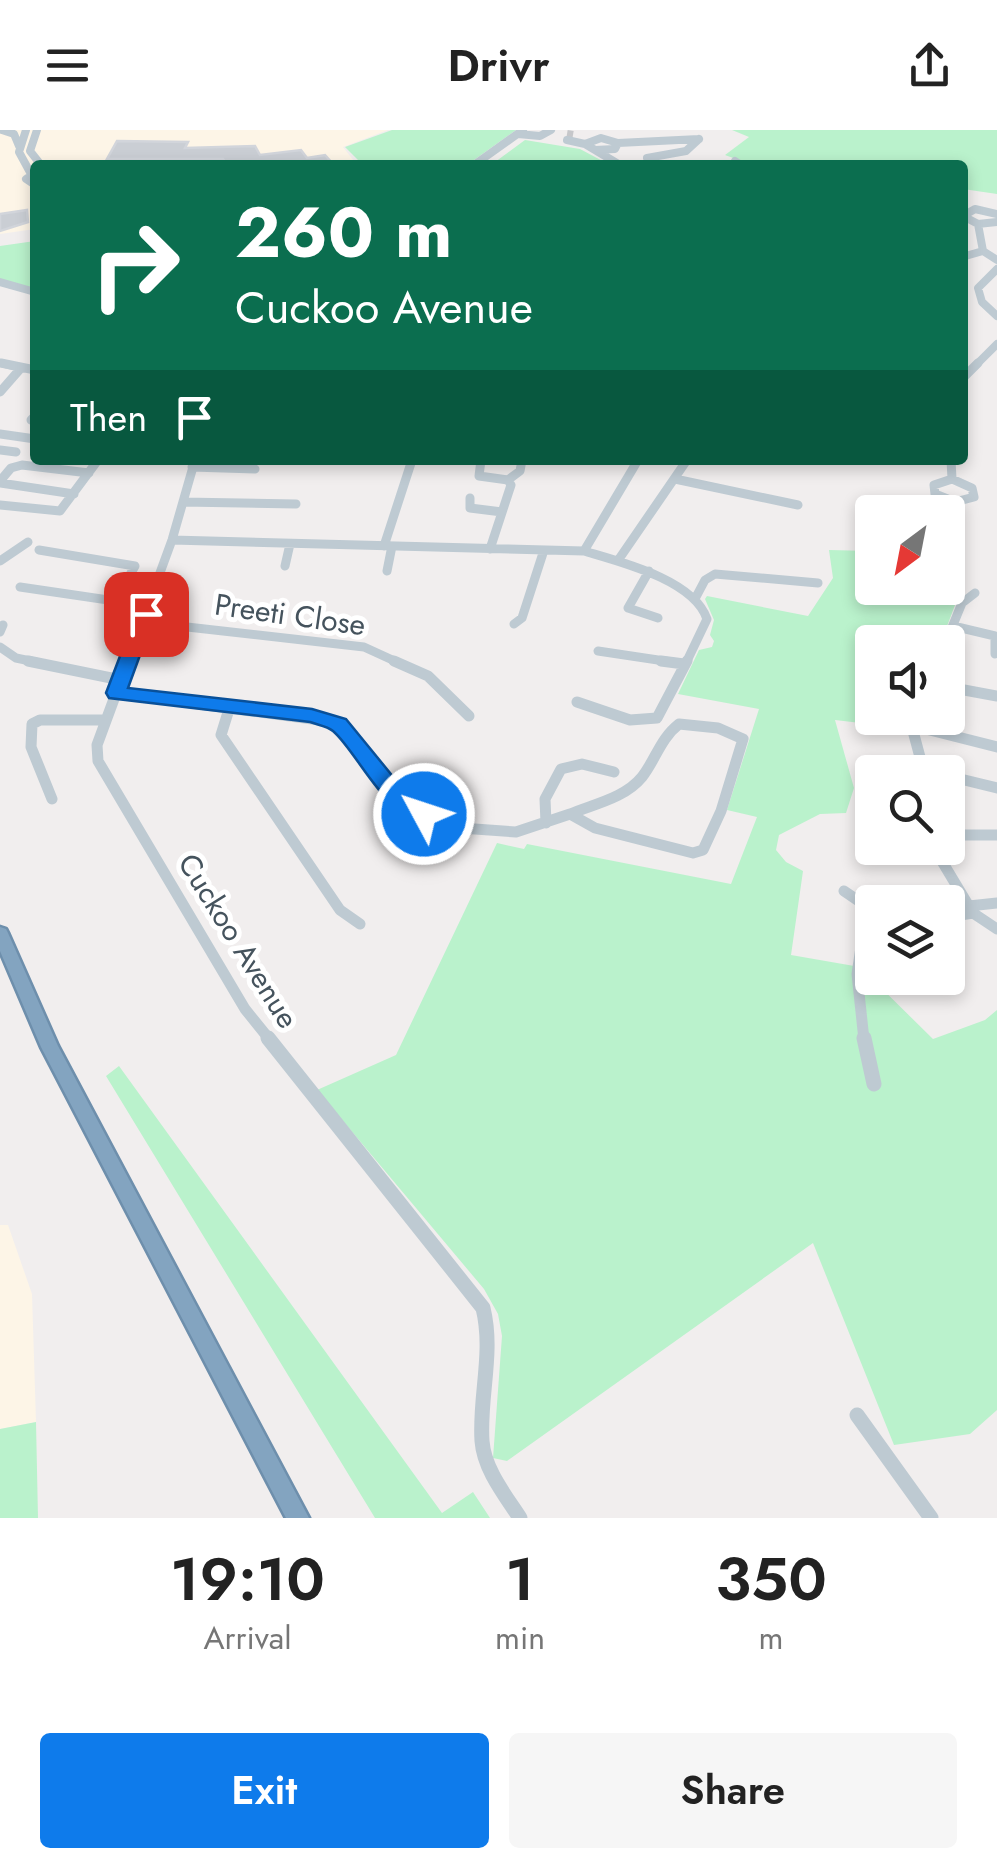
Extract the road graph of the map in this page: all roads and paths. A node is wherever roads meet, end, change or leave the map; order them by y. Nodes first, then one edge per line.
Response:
1 (2, 130) edge
2 (26, 130) edge
3 (41, 132) edge
4 (520, 132) edge
5 (549, 132) edge
6 (602, 134) edge
7 (588, 142) junction
8 (19, 146) junction
9 (616, 146) junction
10 (594, 150) junction
11 (36, 160) edge
12 (481, 160) edge
13 (612, 160) edge
14 (615, 160) edge
15 (654, 160) edge
16 (30, 174) edge
17 (968, 212) edge
18 (997, 214) edge
19 (968, 221) edge
20 (997, 222) edge
21 (978, 224) junction
22 (983, 251) junction
23 (968, 255) edge
24 (997, 260) edge
25 (997, 269) edge
26 (0, 282) edge
27 (30, 291) edge
28 (997, 316) edge
29 (995, 350) edge
30 (0, 363) edge
31 (22, 368) junction
32 (30, 369) edge
33 (968, 374) edge
34 (0, 392) edge
35 (0, 434) edge
36 (30, 438) edge
37 (0, 450) edge
38 (16, 452) dead end
39 (95, 465) edge
40 (194, 465) edge
41 (206, 465) edge
42 (411, 465) edge
43 (480, 465) edge
44 (521, 465) edge
45 (635, 465) edge
46 (684, 465) edge
47 (952, 465) edge
48 (255, 469) dead end
49 (89, 473) junction
50 (674, 479) junction
51 (952, 479) dead end
52 (508, 480) junction
53 (0, 482) edge
54 (74, 494) junction
55 (470, 498) dead end
56 (182, 502) junction
57 (296, 504) dead end
58 (0, 505) edge
59 (798, 505) dead end
60 (502, 512) junction
61 (172, 540) junction
62 (28, 542) dead end
63 (290, 544) junction
64 (388, 546) junction
65 (490, 549) junction
66 (40, 550) dead end
67 (544, 550) junction
68 (584, 551) junction
69 (619, 559) junction
70 (0, 561) edge
71 (284, 566) dead end
72 (387, 571) dead end
73 (649, 571) junction
74 (818, 582) dead end
75 (20, 587) dead end
76 (974, 592) dead end
77 (696, 597) junction
78 (123, 608) junction
79 (145, 614) junction
80 (658, 618) dead end
81 (514, 624) dead end
82 (953, 625) edge
83 (965, 629) edge
84 (0, 647) edge
85 (598, 651) dead end
86 (995, 654) edge
87 (684, 664) junction
88 (119, 687) junction
89 (965, 690) edge
90 (997, 696) edge
91 (577, 702) dead end
92 (230, 706) junction
93 (469, 716) dead end
94 (106, 720) junction
95 (958, 735) edge
96 (997, 747) edge
97 (614, 772) dead end
98 (965, 780) edge
99 (997, 788) edge
100 (52, 799) dead end
101 (570, 814) junction
102 (546, 823) junction
103 (965, 835) edge
104 (997, 835) edge
105 (944, 865) edge
106 (844, 891) dead end
107 (855, 898) edge
108 (997, 903) edge
109 (971, 910) junction
110 (965, 912) edge
111 (360, 924) dead end
112 (997, 929) edge
113 (0, 933) edge
114 (856, 995) edge
115 (874, 1084) dead end
116 (857, 1416) dead end
117 (298, 1518) edge
118 (520, 1518) edge
119 (931, 1518) edge

1 - 8 street
2 - 8 street
3 - 11 street
4 - 5 street
4 - 12 street
5 - 7 street
6 - 7 street
6 - 9 street
7 - 10 street
8 - 16 street
9 - 10 street
9 - 14 street
9 - 15 street
10 - 13 street
17 - 18 street
19 - 21 street
20 - 21 street
21 - 22 street
22 - 23 street
22 - 24 street
25 - 28 street
26 - 27 street
29 - 33 street
30 - 31 street
31 - 32 street
31 - 34 street
35 - 36 street
37 - 38 street
39 - 49 street
40 - 56 street, Cuckoo Avenue
41 - 48 street
42 - 64 street
43 - 52 street
44 - 52 street
45 - 68 street
46 - 50 street
47 - 51 street
49 - 53 street
49 - 54 street
50 - 59 street
50 - 69 street
52 - 60 street
53 - 54 street
54 - 58 street
55 - 60 street
56 - 57 street
56 - 61 street, Cuckoo Avenue
60 - 65 street
61 - 63 street
61 - 79 street, Cuckoo Avenue
62 - 70 street
63 - 64 street
63 - 71 street
64 - 65 street
64 - 72 street
65 - 67 street
66 - 78 street
67 - 68 street
67 - 81 street
68 - 69 street
69 - 73 street
73 - 77 street
73 - 80 street
74 - 77 street
75 - 78 street, Preeti Close
76 - 82 street
77 - 87 street
78 - 79 street, Preeti Close
79 - 88 street, Cuckoo Avenue
79 - 93 street, Preeti Close
83 - 86 street
84 - 88 street
85 - 87 street
87 - 91 street
88 - 92 street
88 - 94 street, Cuckoo Avenue
89 - 90 street
92 - 102 street
92 - 111 street
94 - 100 street
94 - 118 street, Cuckoo Avenue
95 - 96 street
97 - 102 street
98 - 99 street
101 - 101 street
101 - 102 street
103 - 104 street
105 - 109 street
106 - 107 street
108 - 109 street
109 - 110 street
109 - 112 street
113 - 117 highway
114 - 115 street
116 - 119 street

